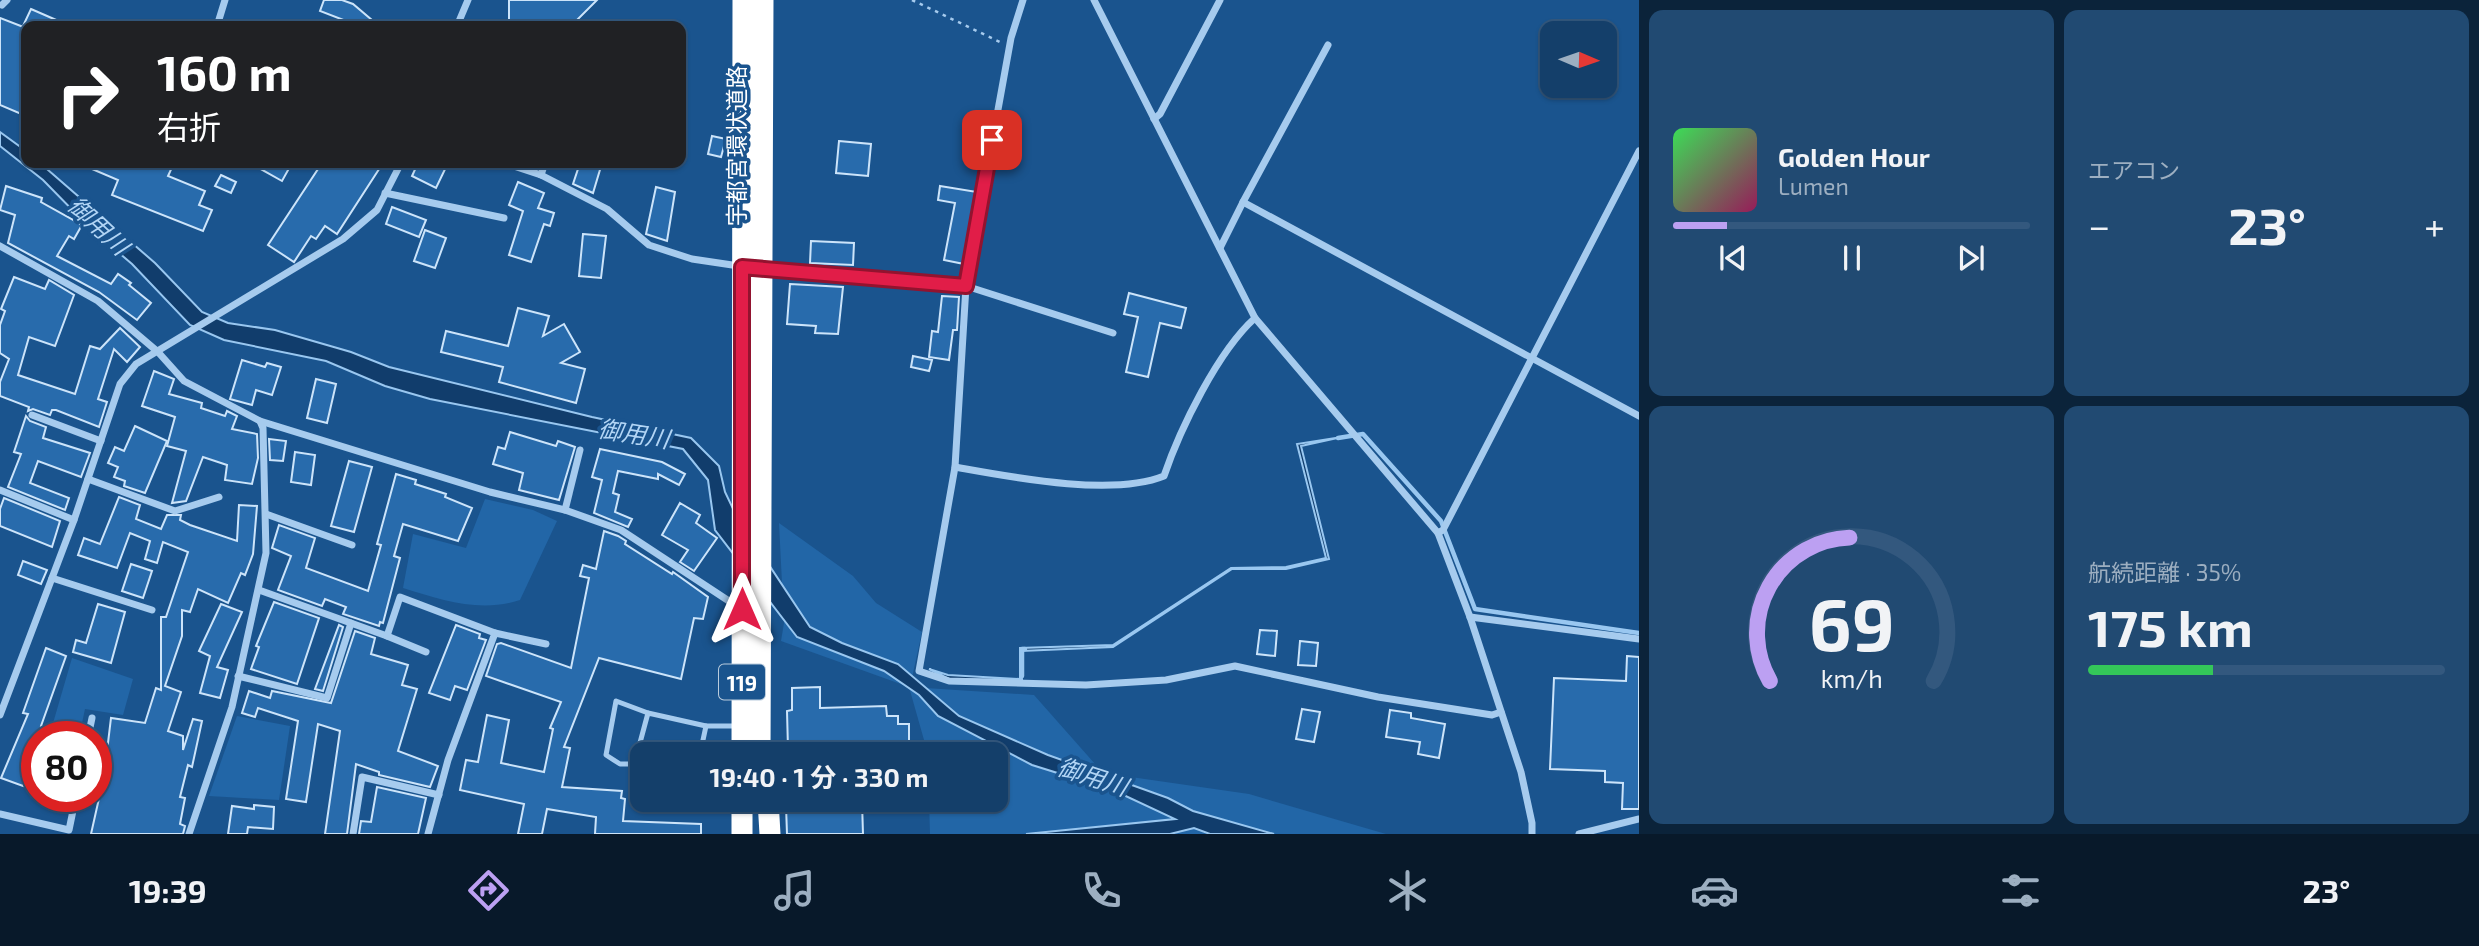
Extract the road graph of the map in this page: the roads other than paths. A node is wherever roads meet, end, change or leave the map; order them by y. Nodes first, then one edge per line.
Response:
1 (225, 0) edge
2 (468, 0) edge
3 (743, 0) edge
4 (763, 0) edge
5 (1023, 0) edge
6 (1094, 0) edge
7 (1220, 0) edge
8 (220, 21) edge
9 (459, 21) edge
10 (1328, 45) dead end
11 (1154, 119) junction
12 (1639, 151) edge
13 (398, 168) edge
14 (520, 168) edge
15 (543, 168) edge
16 (541, 175) junction
17 (385, 193) junction
18 (1243, 202) junction
19 (504, 218) dead end
20 (1220, 248) junction
21 (1, 249) edge
22 (752, 268) junction
23 (966, 286) junction
24 (1255, 318) junction
25 (1114, 333) dead end
26 (158, 352) junction
27 (1531, 358) junction
28 (32, 415) dead end
29 (1639, 416) edge
30 (260, 421) junction
31 (101, 441) junction
32 (580, 450) dead end
33 (956, 467) junction
34 (88, 479) junction
35 (0, 490) edge
36 (219, 497) dead end
37 (565, 510) junction
38 (266, 514) junction
39 (74, 520) junction
40 (1438, 533) junction
41 (352, 545) dead end
42 (52, 578) junction
43 (259, 590) junction
44 (152, 610) dead end
45 (751, 611) junction
46 (1470, 617) junction
47 (351, 623) junction
48 (495, 632) junction
49 (387, 636) junction
50 (1639, 639) edge
51 (546, 644) dead end
52 (426, 652) dead end
53 (238, 676) junction
54 (0, 683) edge
55 (11, 686) junction
56 (1501, 712) junction
57 (648, 713) junction
58 (0, 715) edge
59 (92, 718) dead end
60 (91, 721) edge
61 (742, 725) junction
62 (706, 726) junction
63 (640, 742) edge
64 (702, 742) edge
65 (742, 742) edge
66 (763, 742) edge
67 (630, 765) edge
68 (439, 795) junction
69 (73, 812) edge
70 (760, 812) edge
71 (769, 812) edge
72 (0, 814) edge
73 (1639, 819) edge
74 (188, 834) edge
75 (353, 834) edge
76 (428, 834) edge
77 (760, 834) edge
78 (770, 834) edge
79 (1532, 834) edge
80 (1579, 834) edge

1 - 8 street
2 - 9 street
3 - 22 highway, 宇都宮環状道路 / 119
4 - 22 highway, 宇都宮環状道路 / 119
5 - 23 street
6 - 11 street
7 - 11 street
10 - 18 street
11 - 20 street
12 - 27 street
13 - 17 street
14 - 16 street
15 - 16 street
16 - 22 street
17 - 19 street
17 - 26 street
18 - 20 street
18 - 27 street
20 - 24 street
21 - 26 street
22 - 23 street
22 - 45 highway, 宇都宮環状道路 / 119
23 - 25 street
23 - 33 street
24 - 33 street
24 - 40 street
26 - 30 street
26 - 31 street
27 - 29 street
27 - 40 street
28 - 31 street
30 - 37 street
30 - 38 street
31 - 34 street
32 - 37 street
33 - 56 street
34 - 36 street
34 - 39 street
35 - 39 street
37 - 45 street
38 - 41 street
38 - 43 street
39 - 42 street
40 - 46 street
42 - 44 street
42 - 55 street
43 - 47 street
43 - 53 street
45 - 61 highway, 宇都宮環状道路 / 119
45 - 66 highway, 宇都宮環状道路 / 119
46 - 50 street
46 - 56 street
47 - 49 street
47 - 53 street
48 - 49 street
48 - 51 street
48 - 68 street
49 - 52 street
53 - 74 street
54 - 55 street
55 - 58 street
56 - 79 street
57 - 62 lane
57 - 63 lane
57 - 67 lane
59 - 60 street
61 - 62 lane
61 - 65 highway, 宇都宮環状道路 / 119
62 - 64 lane
68 - 75 street
68 - 76 street
69 - 72 street
70 - 77 highway
71 - 78 highway
73 - 80 street

